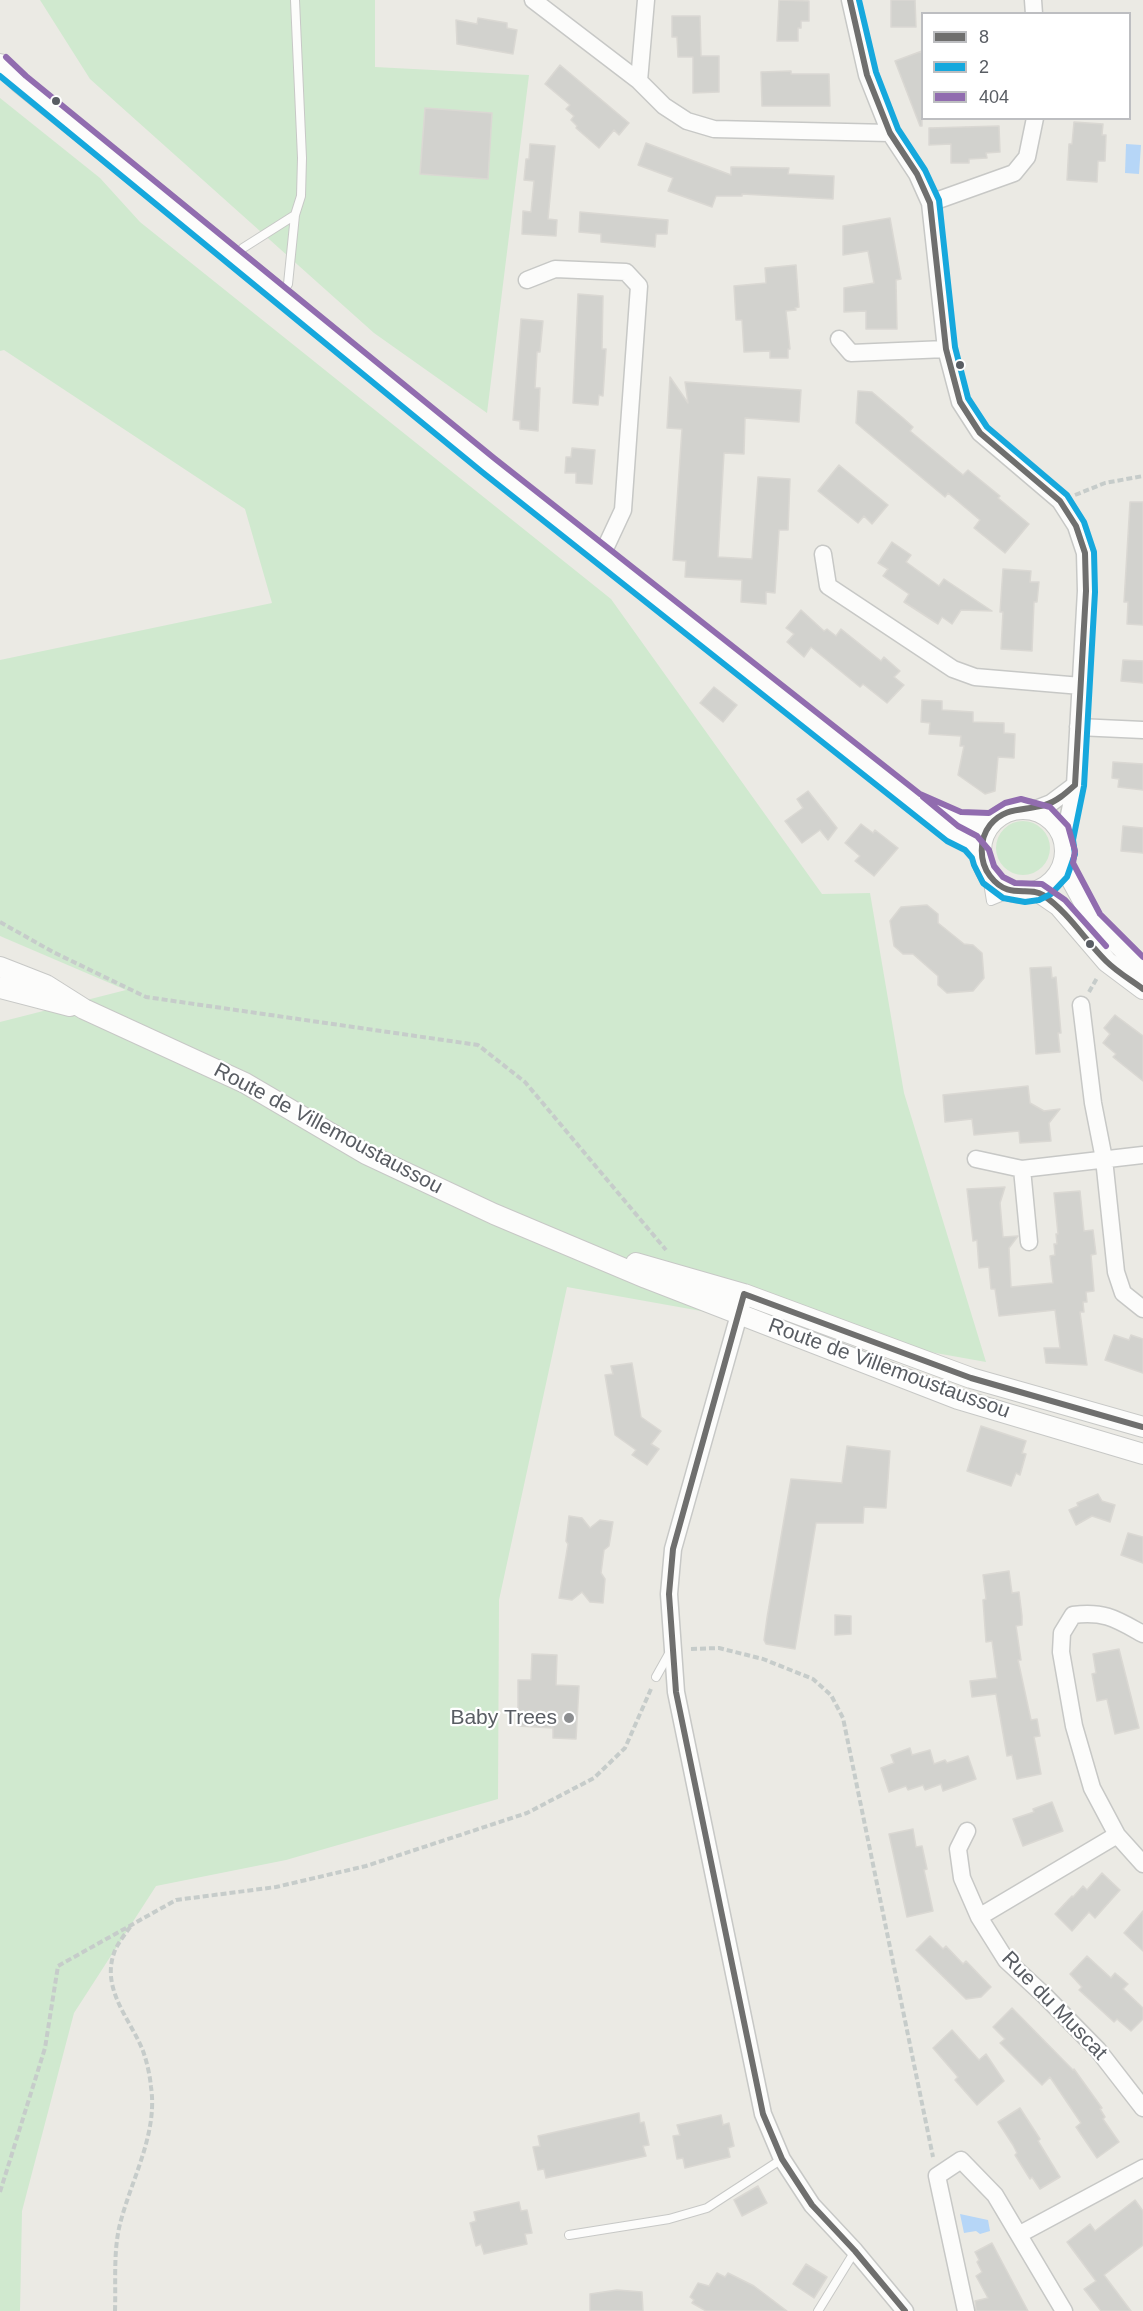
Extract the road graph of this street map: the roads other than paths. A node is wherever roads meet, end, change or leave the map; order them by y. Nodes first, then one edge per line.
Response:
1 (295, 0) edge
2 (533, 0) edge
3 (646, 0) edge
4 (850, 0) edge
5 (0, 64) edge
6 (639, 81) junction
7 (1035, 120) edge
8 (890, 133) junction
9 (930, 203) junction
10 (295, 215) junction
11 (235, 257) junction
12 (527, 280) dead end
13 (281, 295) junction
14 (839, 339) dead end
15 (946, 349) junction
16 (823, 554) dead end
17 (602, 555) junction
18 (1081, 686) junction
19 (1078, 728) junction
20 (1143, 730) edge
21 (1075, 785) junction
22 (915, 802) junction
23 (1033, 810) junction
24 (992, 822) junction
25 (1064, 840) junction
26 (983, 862) junction
27 (1063, 864) junction
28 (1037, 891) junction
29 (0, 968) edge
30 (1143, 974) edge
31 (0, 988) edge
32 (1143, 989) edge
33 (1081, 1005) road end
34 (84, 1009) junction
35 (1143, 1155) edge
36 (976, 1159) dead end
37 (1104, 1159) junction
38 (1022, 1169) junction
39 (1029, 1242) dead end
40 (573, 1247) junction
41 (744, 1294) junction
42 (1143, 1309) edge
43 (740, 1314) junction
44 (1143, 1427) edge
45 (1143, 1454) edge
46 (1143, 1634) edge
47 (672, 1649) junction
48 (656, 1677) road end
49 (967, 1831) dead end
50 (1117, 1835) junction
51 (1143, 1864) edge
52 (979, 1917) junction
53 (1143, 2109) edge
54 (782, 2159) junction
55 (1143, 2168) edge
56 (1020, 2234) junction
57 (569, 2235) dead end
58 (855, 2251) junction
59 (818, 2311) edge
60 (905, 2311) edge
61 (966, 2311) edge
62 (1064, 2311) edge

1 - 10 lane
2 - 6 street
3 - 6 street
4 - 8 street
5 - 11 street
6 - 8 street
7 - 9 street
8 - 9 street
9 - 15 street
10 - 11 lane
10 - 13 lane
11 - 13 street
12 - 17 street
13 - 17 street
14 - 15 street
15 - 18 street
16 - 18 street
17 - 22 street
18 - 19 street
19 - 20 street
19 - 21 street
21 - 23 street
21 - 25 street
22 - 24 street
22 - 26 street
23 - 24 street
23 - 25 street
24 - 26 street
25 - 27 street
26 - 28 street
27 - 28 street
27 - 30 street
28 - 32 street
29 - 34 street, Route de Villemoustaussou
31 - 34 street, Route de Villemoustaussou
33 - 37 street
34 - 40 street, Route de Villemoustaussou
35 - 37 street
36 - 38 street
37 - 38 street
37 - 42 street
38 - 39 street
40 - 41 street, Route de Villemoustaussou
40 - 43 street, Route de Villemoustaussou
41 - 43 street
41 - 44 street, Route de Villemoustaussou
43 - 45 street, Route de Villemoustaussou
43 - 47 street
46 - 50 street
47 - 48 lane
47 - 54 street
49 - 52 street, Rue du Muscat
50 - 51 street
50 - 52 street
52 - 53 street, Rue du Muscat
54 - 57 lane
54 - 58 street
55 - 56 street
56 - 61 street
56 - 62 street
58 - 59 lane
58 - 60 street

